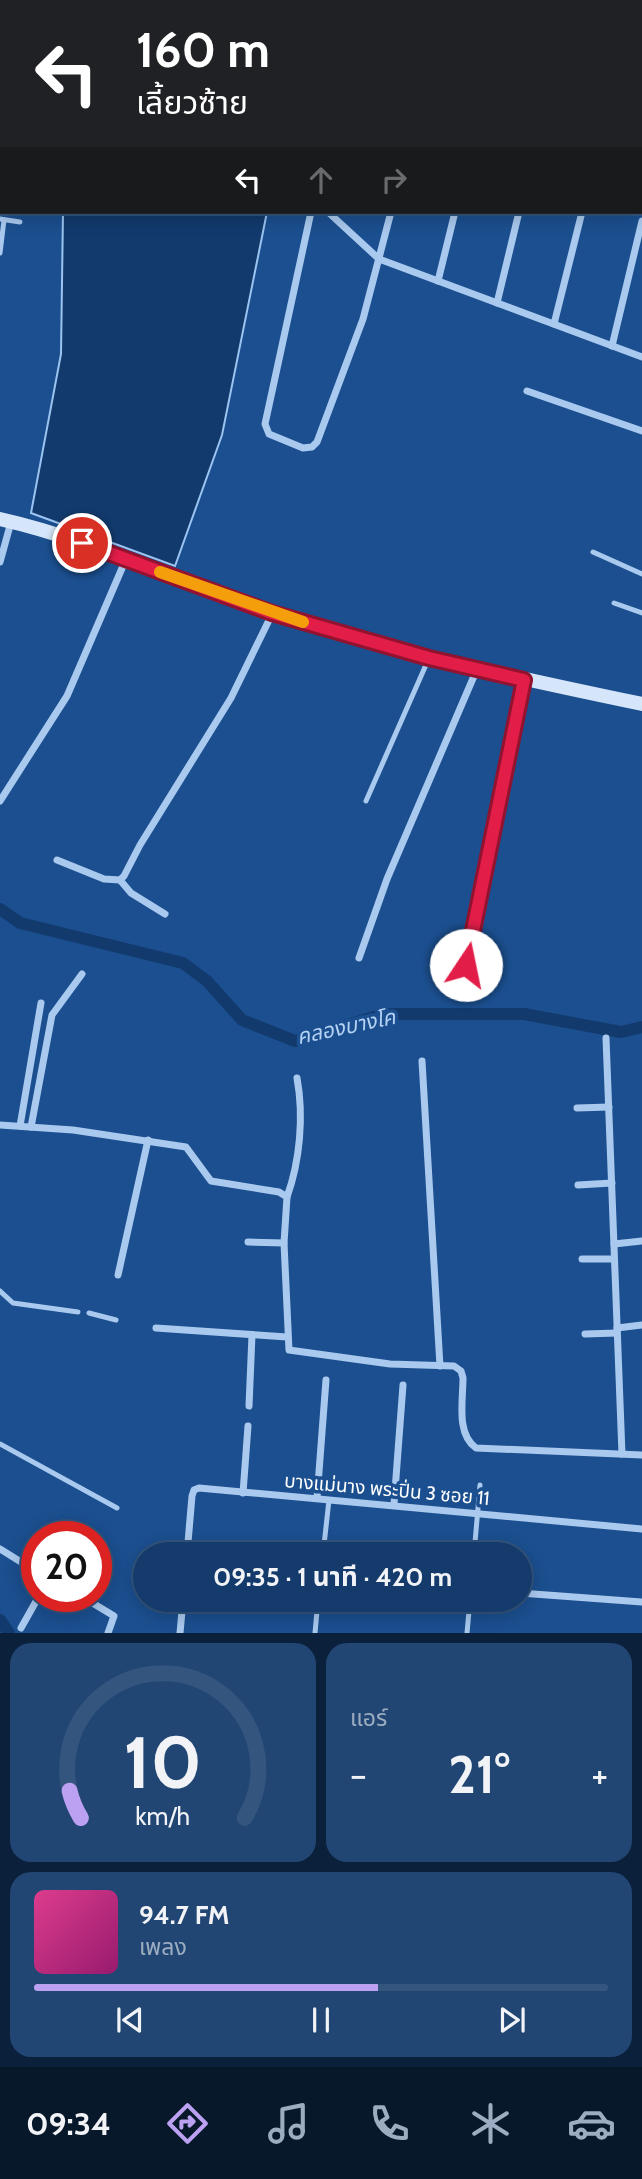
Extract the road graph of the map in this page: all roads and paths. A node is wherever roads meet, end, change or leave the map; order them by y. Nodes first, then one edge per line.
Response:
1 (311, 214) edge
2 (330, 214) edge
3 (390, 214) edge
4 (455, 214) edge
5 (519, 214) edge
6 (582, 214) edge
7 (2, 219) edge
8 (642, 221) edge
9 (20, 222) dead end
10 (0, 253) edge
11 (379, 259) junction
12 (438, 281) junction
13 (497, 303) junction
14 (554, 324) junction
15 (611, 346) junction
16 (642, 357) edge
17 (527, 391) dead end
18 (642, 431) edge
19 (5, 521) edge
20 (593, 552) dead end
21 (126, 559) junction
22 (0, 562) edge
23 (642, 574) edge
24 (614, 603) dead end
25 (272, 613) junction
26 (642, 613) edge
27 (429, 658) junction
28 (477, 669) junction
29 (524, 680) junction
30 (642, 704) edge
31 (0, 801) edge
32 (366, 801) dead end
33 (57, 860) dead end
34 (120, 880) junction
35 (165, 914) dead end
36 (359, 958) dead end
37 (466, 965) dead end
38 (82, 974) dead end
39 (41, 1003) dead end
40 (606, 1038) dead end
41 (422, 1061) dead end
42 (297, 1078) dead end
43 (609, 1107) junction
44 (577, 1108) dead end
45 (0, 1125) edge
46 (20, 1126) junction
47 (31, 1127) junction
48 (148, 1140) junction
49 (612, 1183) junction
50 (579, 1185) dead end
51 (286, 1197) junction
52 (642, 1241) edge
53 (248, 1242) dead end
54 (284, 1243) junction
55 (614, 1244) junction
56 (582, 1259) dead end
57 (614, 1259) junction
58 (118, 1275) dead end
59 (0, 1291) edge
60 (78, 1312) dead end
61 (89, 1313) dead end
62 (116, 1320) dead end
63 (642, 1325) edge
64 (156, 1328) dead end
65 (617, 1331) junction
66 (585, 1334) dead end
67 (252, 1335) junction
68 (287, 1337) junction
69 (440, 1366) junction
70 (326, 1380) dead end
71 (403, 1385) dead end
72 (249, 1406) dead end
73 (248, 1426) dead end
74 (0, 1444) edge
75 (622, 1454) junction
76 (642, 1455) edge
77 (480, 1485) dead end
78 (243, 1493) junction
79 (317, 1498) junction
80 (329, 1500) junction
81 (394, 1504) junction
82 (117, 1508) dead end
83 (477, 1513) junction
84 (642, 1529) edge
85 (188, 1542) edge
86 (324, 1542) edge
87 (475, 1542) edge
88 (0, 1549) edge
89 (21, 1562) edge
90 (532, 1594) edge
91 (642, 1602) edge
92 (30, 1612) edge
93 (107, 1612) edge
94 (182, 1612) edge
95 (317, 1612) edge
96 (470, 1612) edge
97 (21, 1628) dead end
98 (108, 1633) edge
99 (180, 1633) edge
100 (315, 1633) edge
101 (467, 1633) edge

1 - 11 street
2 - 11 street
3 - 11 street
4 - 12 street
5 - 13 street
6 - 14 street
7 - 9 lane
7 - 10 lane
8 - 15 street
11 - 12 street
12 - 13 street
13 - 14 street
14 - 15 street
15 - 16 street
17 - 18 street
19 - 21 street
19 - 22 street
20 - 23 lane
21 - 25 street
21 - 31 street
24 - 26 lane
25 - 27 street
25 - 34 street
27 - 28 street
27 - 32 lane
28 - 29 street
28 - 36 street
29 - 30 street
29 - 37 lane
33 - 34 street
34 - 35 street
38 - 47 street
39 - 46 street
40 - 43 street
41 - 69 street
42 - 51 street
43 - 44 street
43 - 49 street
45 - 46 street
46 - 47 street
47 - 48 street
48 - 51 street
48 - 58 street
49 - 50 street
49 - 55 street
51 - 54 street
52 - 55 street
53 - 54 street
54 - 68 street
55 - 57 street
56 - 57 street
57 - 65 street
59 - 60 lane
61 - 62 lane
63 - 65 street
64 - 67 street
65 - 66 street
65 - 75 street
67 - 68 street
67 - 72 street
68 - 69 street
69 - 75 street
70 - 79 street
71 - 81 street
73 - 78 street
74 - 82 lane
75 - 76 street
77 - 83 lane
78 - 79 street, บางแม่นาง พระปิ่น 3 ซอย 11
78 - 85 street, บางแม่นาง พระปิ่น 3 ซอย 11
79 - 80 street, บางแม่นาง พระปิ่น 3 ซอย 11
80 - 81 street, บางแม่นาง พระปิ่น 3 ซอย 11
80 - 86 lane
81 - 83 street, บางแม่นาง พระปิ่น 3 ซอย 11
83 - 84 street, บางแม่นาง พระปิ่น 3 ซอย 11
83 - 87 lane
88 - 89 street
90 - 91 street
92 - 97 street
93 - 98 street
94 - 99 street
95 - 100 lane
96 - 101 lane

